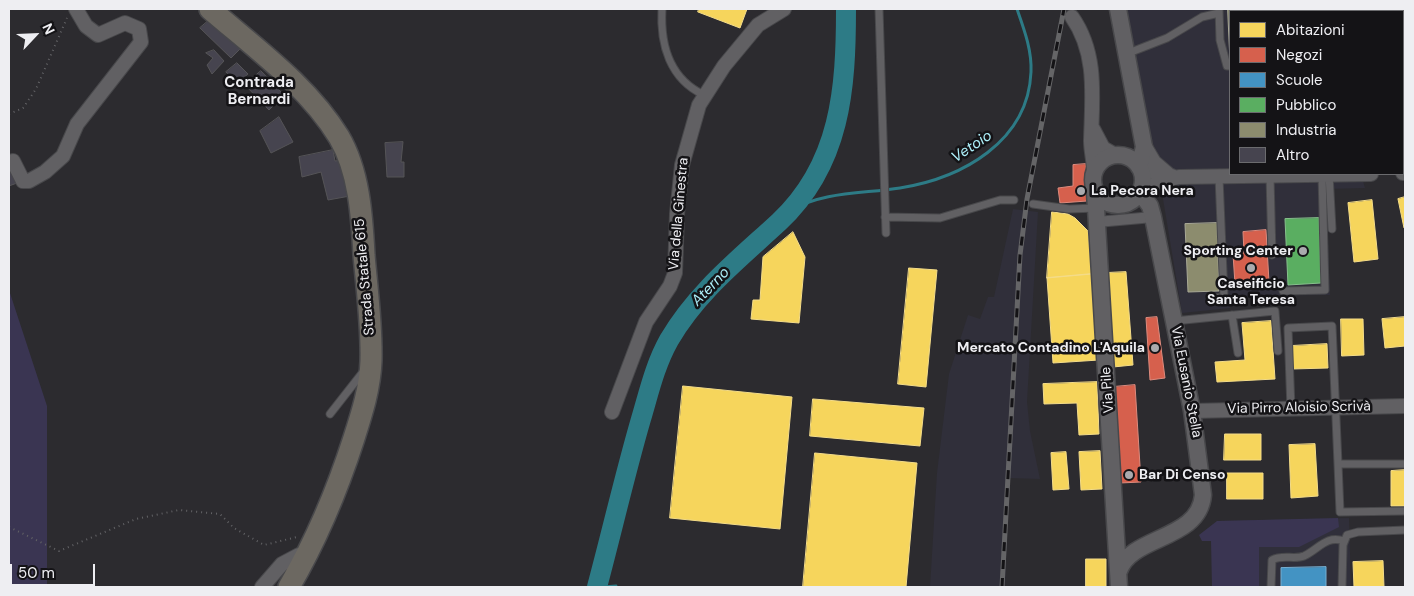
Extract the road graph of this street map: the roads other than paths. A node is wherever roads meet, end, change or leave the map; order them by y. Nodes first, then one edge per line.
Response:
1 (210, 9) edge
2 (662, 9) edge
3 (784, 9) edge
4 (878, 9) edge
5 (1118, 9) edge
6 (1219, 11) edge
7 (72, 13) edge
8 (1072, 17) dead end
9 (1125, 54) junction
10 (1229, 66) edge
11 (704, 95) junction
12 (1137, 120) junction
13 (1092, 126) junction
14 (1144, 145) junction
15 (1119, 156) junction
16 (13, 162) dead end
17 (1139, 167) junction
18 (1094, 172) junction
19 (1263, 175) edge
20 (1317, 175) edge
21 (1317, 175) edge
22 (1175, 177) junction
23 (1219, 177) junction
24 (1140, 191) junction
25 (1014, 200) dead end
26 (1033, 204) dead end
27 (1097, 208) junction
28 (1152, 213) junction
29 (885, 217) junction
30 (1332, 229) dead end
31 (886, 233) dead end
32 (1272, 255) dead end
33 (1283, 291) dead end
34 (1214, 298) dead end
35 (1232, 316) junction
36 (1174, 321) junction
37 (1278, 351) dead end
38 (1238, 353) dead end
39 (371, 362) junction
40 (1405, 406) edge
41 (1334, 408) junction
42 (1291, 409) junction
43 (1192, 411) junction
44 (612, 412) dead end
45 (330, 414) dead end
46 (1338, 464) junction
47 (1405, 464) edge
48 (1405, 511) edge
49 (1405, 530) edge
50 (1117, 532) junction
51 (1344, 541) junction
52 (1144, 548) junction
53 (306, 558) junction
54 (1119, 579) edge
55 (262, 587) edge
56 (289, 587) edge
57 (1271, 587) edge
58 (1342, 587) edge

1 - 39 main road, Strada Statale 615
2 - 11 lane
3 - 11 street, Via della Ginestra
4 - 29 lane
5 - 9 street
6 - 9 lane
6 - 10 lane
7 - 16 street
8 - 13 street
9 - 12 street
11 - 44 street, Via della Ginestra
12 - 14 street
12 - 15 street
13 - 15 street
13 - 18 street
14 - 17 street
14 - 22 street
15 - 17 street
15 - 18 street
17 - 22 street
17 - 24 street
18 - 27 street, Via Pile
19 - 23 street
19 - 32 lane
20 - 30 lane
21 - 33 lane
22 - 23 street
22 - 24 street
22 - 28 street
23 - 34 lane
24 - 27 street
24 - 28 street, Via Eusanio Stella
25 - 29 lane
26 - 27 lane
27 - 28 street
27 - 50 street, Via Pile
28 - 36 street, Via Eusanio Stella
29 - 31 lane
35 - 36 lane
35 - 37 lane
35 - 38 lane
36 - 43 street, Via Eusanio Stella
39 - 45 lane
39 - 53 main road, Strada Statale 615
40 - 41 street, Via Pirro Aloisio Scrivà
41 - 42 street, Via Pirro Aloisio Scrivà
41 - 42 lane
41 - 46 lane
42 - 43 street, Via Pirro Aloisio Scrivà
43 - 52 street, Via Eusanio Stella
46 - 47 lane
46 - 48 lane
49 - 51 lane
50 - 52 street
50 - 54 street, Via Pile
51 - 57 lane
51 - 58 lane
52 - 54 street, Via Eusanio Stella
53 - 55 street
53 - 56 main road, Strada Statale 615

